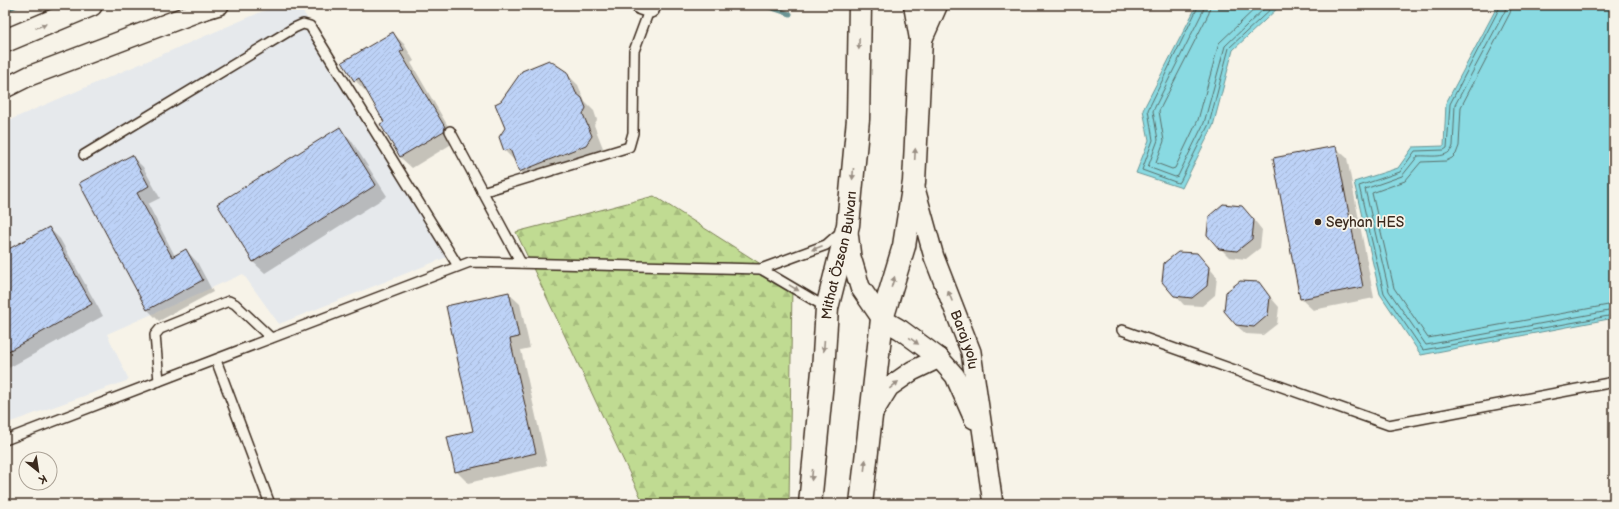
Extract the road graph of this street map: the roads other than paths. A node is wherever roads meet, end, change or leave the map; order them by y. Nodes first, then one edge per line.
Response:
1 (91, 5) edge
2 (219, 5) edge
3 (860, 5) edge
4 (915, 5) edge
5 (936, 5) edge
6 (646, 7) edge
7 (921, 39) junction
8 (5, 41) edge
9 (5, 88) edge
10 (450, 131) dead end
11 (84, 155) dead end
12 (914, 182) junction
13 (482, 192) junction
14 (848, 225) junction
15 (521, 263) junction
16 (458, 266) junction
17 (762, 269) junction
18 (827, 308) junction
19 (882, 319) junction
20 (1122, 330) dead end
21 (271, 338) junction
22 (939, 358) junction
23 (216, 360) junction
24 (159, 381) junction
25 (1614, 382) edge
26 (871, 416) junction
27 (5, 440) edge
28 (984, 442) junction
29 (270, 504) edge
30 (810, 504) edge
31 (861, 504) edge
32 (993, 504) edge

8 -> 1 main road
2 - 9 street
3 -> 14 main road, Mithat Özsan Bulvarı
4 - 7 main road
5 - 7 main road
6 - 13 lane
12 -> 7 main road
10 - 13 lane
11 - 16 lane
19 -> 12 main road
28 -> 12 street, Baraj yolu
13 - 15 lane
14 -> 17 lane
14 - 18 main road, Mithat Özsan Bulvarı
14 - 19 street
15 - 16 lane
15 - 17 lane
16 - 21 lane
17 -> 18 lane
18 -> 30 main road, Mithat Özsan Bulvarı
19 -> 22 street
19 - 26 main road
20 - 25 lane
21 - 23 lane
21 - 24 lane
26 -> 22 street
22 - 28 street
23 - 24 lane
23 - 29 lane
24 - 27 lane
31 -> 26 main road
28 - 32 street, Baraj yolu

